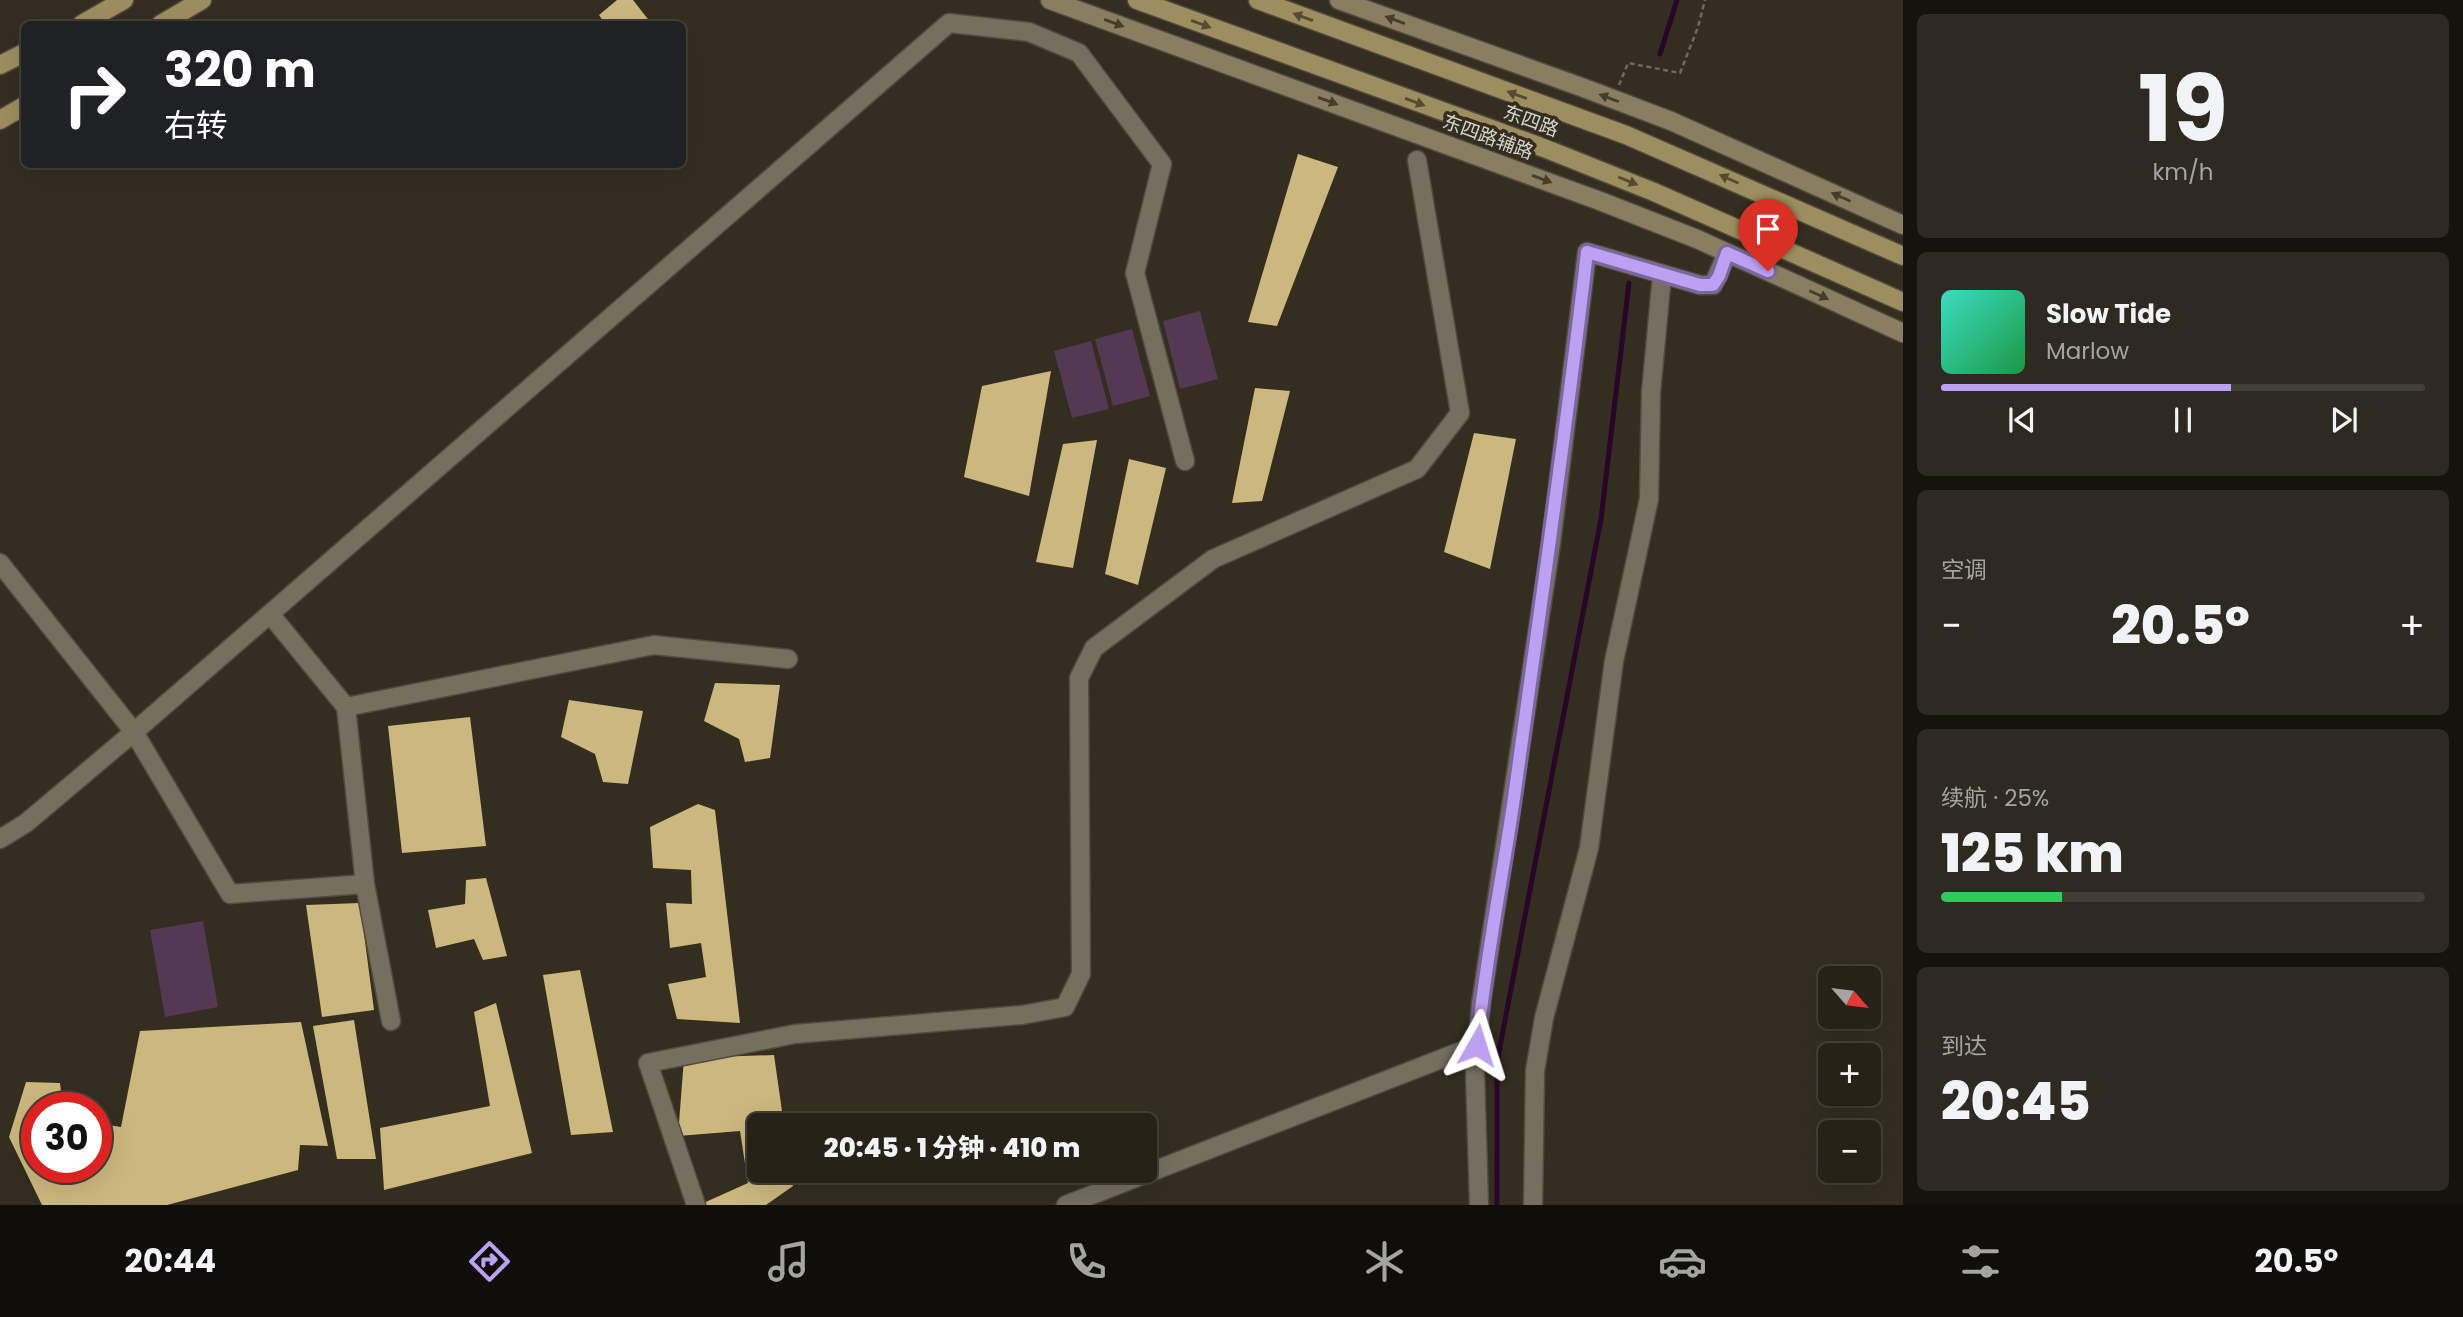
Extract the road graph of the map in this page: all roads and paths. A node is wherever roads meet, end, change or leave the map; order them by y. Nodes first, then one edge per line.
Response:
1 (124, 0) edge
2 (202, 0) edge
3 (1050, 0) edge
4 (1137, 0) edge
5 (1258, 0) edge
6 (1339, 0) edge
7 (1705, 0) edge
8 (87, 21) edge
9 (166, 21) edge
10 (21, 54) edge
11 (0, 65) edge
12 (1614, 99) junction
13 (21, 108) edge
14 (0, 120) edge
15 (1417, 160) dead end
16 (1903, 225) edge
17 (1727, 253) junction
18 (1903, 256) edge
19 (1662, 275) junction
20 (1903, 302) edge
21 (1903, 333) edge
22 (1185, 461) dead end
23 (0, 563) edge
24 (270, 614) junction
25 (788, 659) dead end
26 (346, 707) junction
27 (134, 732) junction
28 (0, 839) edge
29 (365, 884) junction
30 (391, 1021) dead end
31 (1477, 1045) junction
32 (696, 1205) edge
33 (1066, 1205) edge
34 (1479, 1205) edge
35 (1534, 1205) edge

1 - 8 main road
2 - 9 main road
3 -> 17 main road, 东四路辅路
4 -> 20 main road, 东四路
18 -> 5 main road, 东四路
12 -> 6 main road
7 - 12 path
10 - 11 main road
16 -> 12 main road
13 - 14 main road
15 - 32 street
17 - 19 street
17 -> 21 main road, 东四路辅路
19 - 31 street
19 - 35 street
22 - 24 street
23 - 27 street
24 - 26 street
24 - 27 street
25 - 26 street
26 - 29 street
27 - 28 street
27 - 29 street
29 - 30 street
31 - 33 street
31 - 34 street

